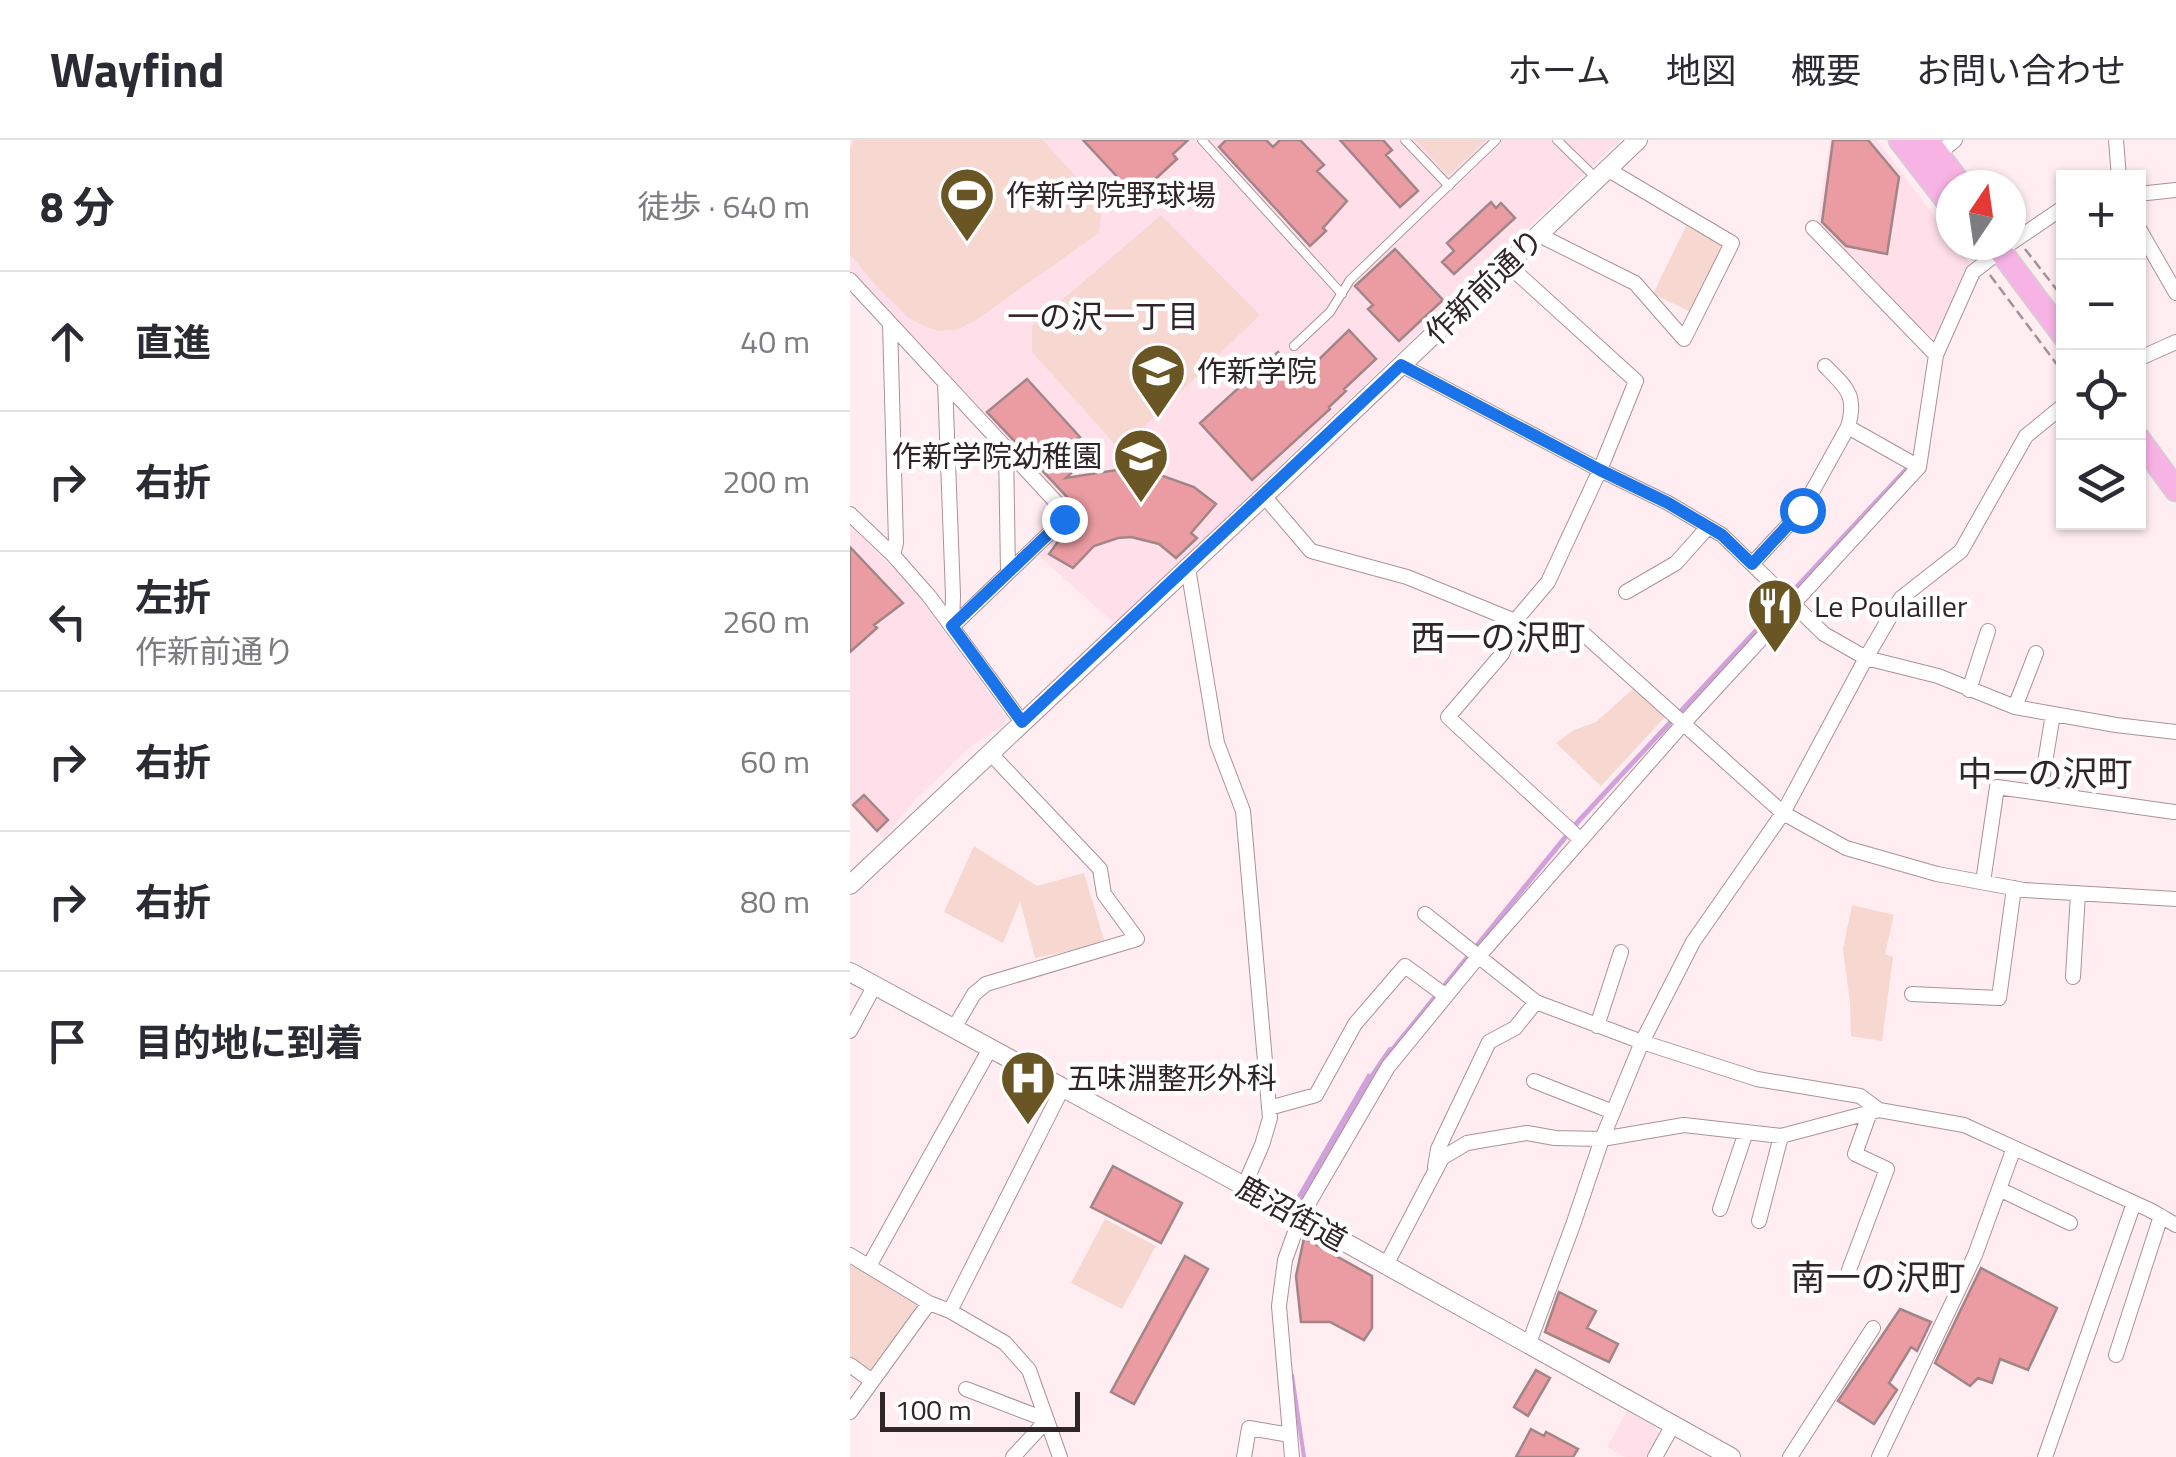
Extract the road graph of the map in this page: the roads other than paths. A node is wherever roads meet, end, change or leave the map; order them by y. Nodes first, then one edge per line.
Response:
1 (1202, 140) edge
2 (1405, 140) edge
3 (1496, 140) edge
4 (1557, 140) edge
5 (1638, 140) edge
6 (1900, 140) edge
7 (2116, 140) edge
8 (1940, 145) edge
9 (1953, 170) edge
10 (2118, 170) edge
11 (1602, 174) junction
12 (1449, 186) junction
13 (1936, 187) edge
14 (2176, 190) edge
15 (2146, 193) edge
16 (2056, 212) edge
17 (1813, 228) dead end
18 (2026, 231) edge
19 (1539, 234) junction
20 (2146, 241) edge
21 (1986, 260) edge
22 (2006, 260) edge
23 (1508, 264) junction
24 (850, 280) edge
25 (1342, 294) junction
26 (2176, 294) edge
27 (890, 323) junction
28 (2056, 325) edge
29 (2176, 342) edge
30 (1294, 346) dead end
31 (1936, 354) junction
32 (2146, 355) edge
33 (1401, 365) junction
34 (1826, 366) dead end
35 (945, 382) junction
36 (2056, 412) edge
37 (1848, 427) junction
38 (2139, 440) edge
39 (1006, 448) junction
40 (1919, 467) junction
41 (1600, 470) junction
42 (2176, 490) edge
43 (1264, 496) junction
44 (850, 514) edge
45 (1708, 527) junction
46 (893, 555) junction
47 (1752, 564) junction
48 (1188, 568) junction
49 (1008, 573) junction
50 (1626, 592) dead end
51 (1794, 604) junction
52 (1516, 621) junction
53 (952, 626) junction
54 (1578, 628) dead end
55 (1988, 631) dead end
56 (2036, 653) dead end
57 (1866, 658) junction
58 (1968, 690) junction
59 (2016, 707) junction
60 (2053, 714) junction
61 (1022, 722) junction
62 (1682, 725) junction
63 (2176, 732) edge
64 (990, 754) junction
65 (2040, 792) junction
66 (2174, 812) edge
67 (1783, 813) junction
68 (1581, 840) junction
69 (1983, 882) junction
70 (850, 885) edge
71 (2014, 888) junction
72 (2078, 894) junction
73 (2176, 899) edge
74 (1425, 914) dead end
75 (1621, 952) dead end
76 (1478, 958) junction
77 (850, 972) edge
78 (2072, 976) dead end
79 (875, 985) junction
80 (1912, 994) dead end
81 (1446, 996) junction
82 (1536, 1002) junction
83 (1598, 1026) junction
84 (954, 1028) junction
85 (850, 1031) edge
86 (1642, 1042) junction
87 (991, 1047) junction
88 (1534, 1080) dead end
89 (1063, 1087) junction
90 (1269, 1108) junction
91 (1874, 1111) junction
92 (1613, 1112) junction
93 (1746, 1132) junction
94 (1781, 1136) junction
95 (1602, 1139) junction
96 (2014, 1148) junction
97 (1435, 1171) junction
98 (1244, 1186) junction
99 (1999, 1189) junction
100 (2134, 1203) junction
101 (1720, 1210) dead end
102 (2161, 1216) junction
103 (1300, 1218) junction
104 (1758, 1221) dead end
105 (2070, 1223) dead end
106 (2176, 1225) edge
107 (850, 1255) edge
108 (1386, 1265) junction
109 (869, 1266) junction
110 (1849, 1270) dead end
111 (929, 1303) junction
112 (950, 1311) junction
113 (1873, 1328) dead end
114 (1528, 1343) junction
115 (2116, 1355) dead end
116 (850, 1366) edge
117 (872, 1381) junction
118 (966, 1389) dead end
119 (850, 1412) edge
120 (1048, 1420) junction
121 (1673, 1425) junction
122 (1290, 1435) junction
123 (1013, 1457) edge
124 (1060, 1457) edge
125 (1244, 1457) edge
126 (1292, 1457) edge
127 (1655, 1457) edge
128 (1731, 1457) edge
129 (1790, 1457) edge
130 (1879, 1457) edge
131 (2045, 1457) edge

1 - 25 lane
2 - 12 lane
3 - 12 lane
4 - 11 lane
5 - 11 street, 作新前通り
6 - 13 main road
7 - 10 street
8 - 9 main road
11 - 19 street, 作新前通り
11 - 19 street
12 - 25 lane
14 - 15 street
16 - 18 street
17 - 31 street
19 - 23 street, 作新前通り
20 - 26 street
21 - 31 street
22 - 28 main road
23 - 33 street, 作新前通り
23 - 41 street
24 - 27 street
25 - 30 lane
27 - 35 street
27 - 46 street
29 - 32 street
31 - 40 street
33 - 41 street
33 - 43 street, 作新前通り
34 - 37 street
35 - 39 street
35 - 53 street
36 - 57 street
37 - 40 street
37 - 47 street
38 - 42 main road
39 - 49 street
39 - 49 street
40 - 51 street
41 - 45 street
41 - 52 street
43 - 48 street, 作新前通り
43 - 52 street
44 - 46 street
45 - 47 street
45 - 50 street
46 - 53 street
47 - 51 street
48 - 61 street, 作新前通り
48 - 90 street
49 - 53 street
51 - 57 street
51 - 62 street
52 - 68 street
53 - 61 street
54 - 62 street
55 - 58 street
56 - 59 street
57 - 58 street
57 - 67 street
58 - 59 street
59 - 60 street
60 - 63 street
60 - 65 street
61 - 64 street, 作新前通り
62 - 67 street
62 - 68 street
64 - 70 street, 作新前通り
64 - 84 street
65 - 66 street
65 - 69 street
67 - 69 street
67 - 86 street
68 - 76 street
69 - 71 street
71 - 72 street
71 - 80 street
72 - 73 street
72 - 78 street
74 - 76 street
75 - 83 street
76 - 81 street
76 - 82 street
77 - 79 street, 鹿沼街道
79 - 84 street, 鹿沼街道
79 - 85 street
81 - 90 street
81 - 103 street
82 - 83 street
82 - 97 street
83 - 86 street
84 - 87 street, 鹿沼街道
86 - 91 street
86 - 92 street
87 - 89 street, 鹿沼街道
87 - 109 street
88 - 92 street
89 - 98 street, 鹿沼街道
89 - 112 street
90 - 98 street
91 - 94 street
91 - 96 street
91 - 110 street
92 - 95 street
93 - 94 street
93 - 95 street
93 - 101 street
94 - 104 street
95 - 97 street
95 - 114 street
96 - 99 street
96 - 100 street
97 - 108 street
98 - 103 street, 鹿沼街道
99 - 105 street
99 - 130 street
100 - 102 street
100 - 131 street
102 - 106 street
102 - 115 street
103 - 108 street, 鹿沼街道
103 - 122 street
107 - 109 street
108 - 114 street, 鹿沼街道
109 - 111 street
111 - 112 street
111 - 117 street
112 - 120 street
113 - 129 street
114 - 121 street, 鹿沼街道
116 - 117 street
117 - 119 street
118 - 120 street
120 - 123 street
120 - 124 street
121 - 127 street
121 - 128 street, 鹿沼街道
122 - 125 street
122 - 126 street

